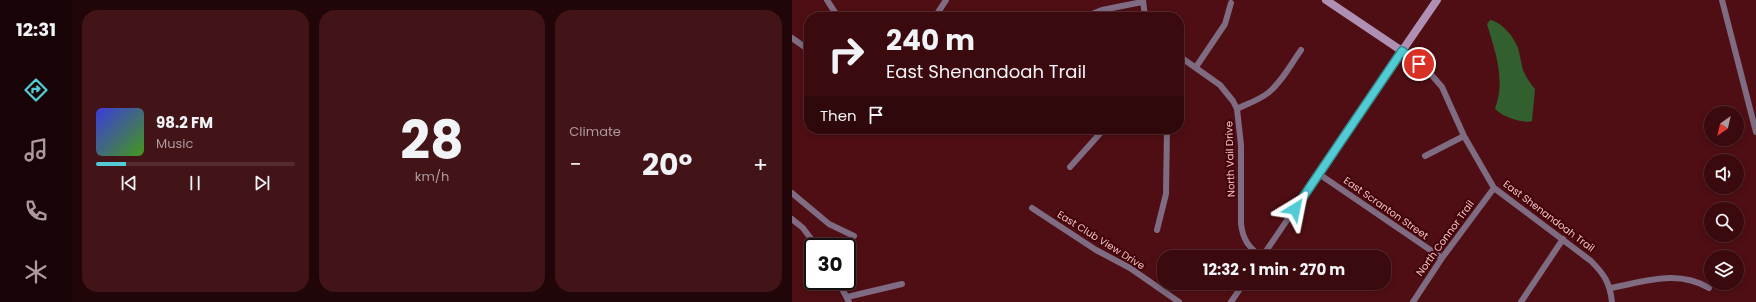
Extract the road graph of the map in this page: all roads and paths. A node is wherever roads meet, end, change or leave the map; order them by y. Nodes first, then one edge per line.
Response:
1 (827, 0) edge
2 (946, 0) edge
3 (1326, 0) edge
4 (1437, 0) edge
5 (1722, 0) edge
6 (1143, 1) edge
7 (1231, 3) dead end
8 (835, 12) edge
9 (938, 12) edge
10 (1097, 12) edge
11 (1144, 12) edge
12 (792, 38) edge
13 (804, 46) edge
14 (1301, 50) dead end
15 (1402, 51) junction
16 (1184, 60) edge
17 (1196, 67) junction
18 (1237, 109) junction
19 (1756, 132) edge
20 (1100, 134) edge
21 (1167, 134) edge
22 (1464, 136) junction
23 (1425, 156) dead end
24 (1070, 167) dead end
25 (1319, 174) junction
26 (1494, 188) junction
27 (792, 193) edge
28 (1032, 208) dead end
29 (792, 219) edge
30 (1157, 230) dead end
31 (854, 236) dead end
32 (810, 238) edge
33 (1563, 239) junction
34 (1254, 250) edge
35 (1267, 250) edge
36 (1442, 258) junction
37 (902, 284) dead end
38 (1704, 285) edge
39 (1610, 288) junction
40 (843, 290) edge
41 (1239, 290) edge
42 (848, 299) edge
43 (1179, 302) edge
44 (1231, 302) edge
45 (1413, 302) edge
46 (1521, 302) edge
47 (1612, 302) edge

1 - 8 street
2 - 9 street
3 - 15 main road
4 - 15 main road
5 - 19 street
6 - 10 street
6 - 11 street
7 - 17 street
12 - 13 street
14 - 18 street
15 - 22 street, East Shenandoah Trail
15 - 25 street
16 - 17 street, North Vail Drive
17 - 18 street, North Vail Drive
18 - 34 street, North Vail Drive
20 - 24 street
21 - 30 street
22 - 23 street
22 - 26 street, East Shenandoah Trail
25 - 35 street
25 - 36 street, East Scranton Street
26 - 33 street, East Shenandoah Trail
26 - 36 street, North Connor Trail
27 - 31 street
28 - 43 street, East Club View Drive
29 - 32 street
33 - 39 street, East Shenandoah Trail
33 - 46 street
36 - 45 street, North Connor Trail
37 - 42 street
38 - 39 street
39 - 47 street, East Shenandoah Trail
40 - 42 street
41 - 44 street

